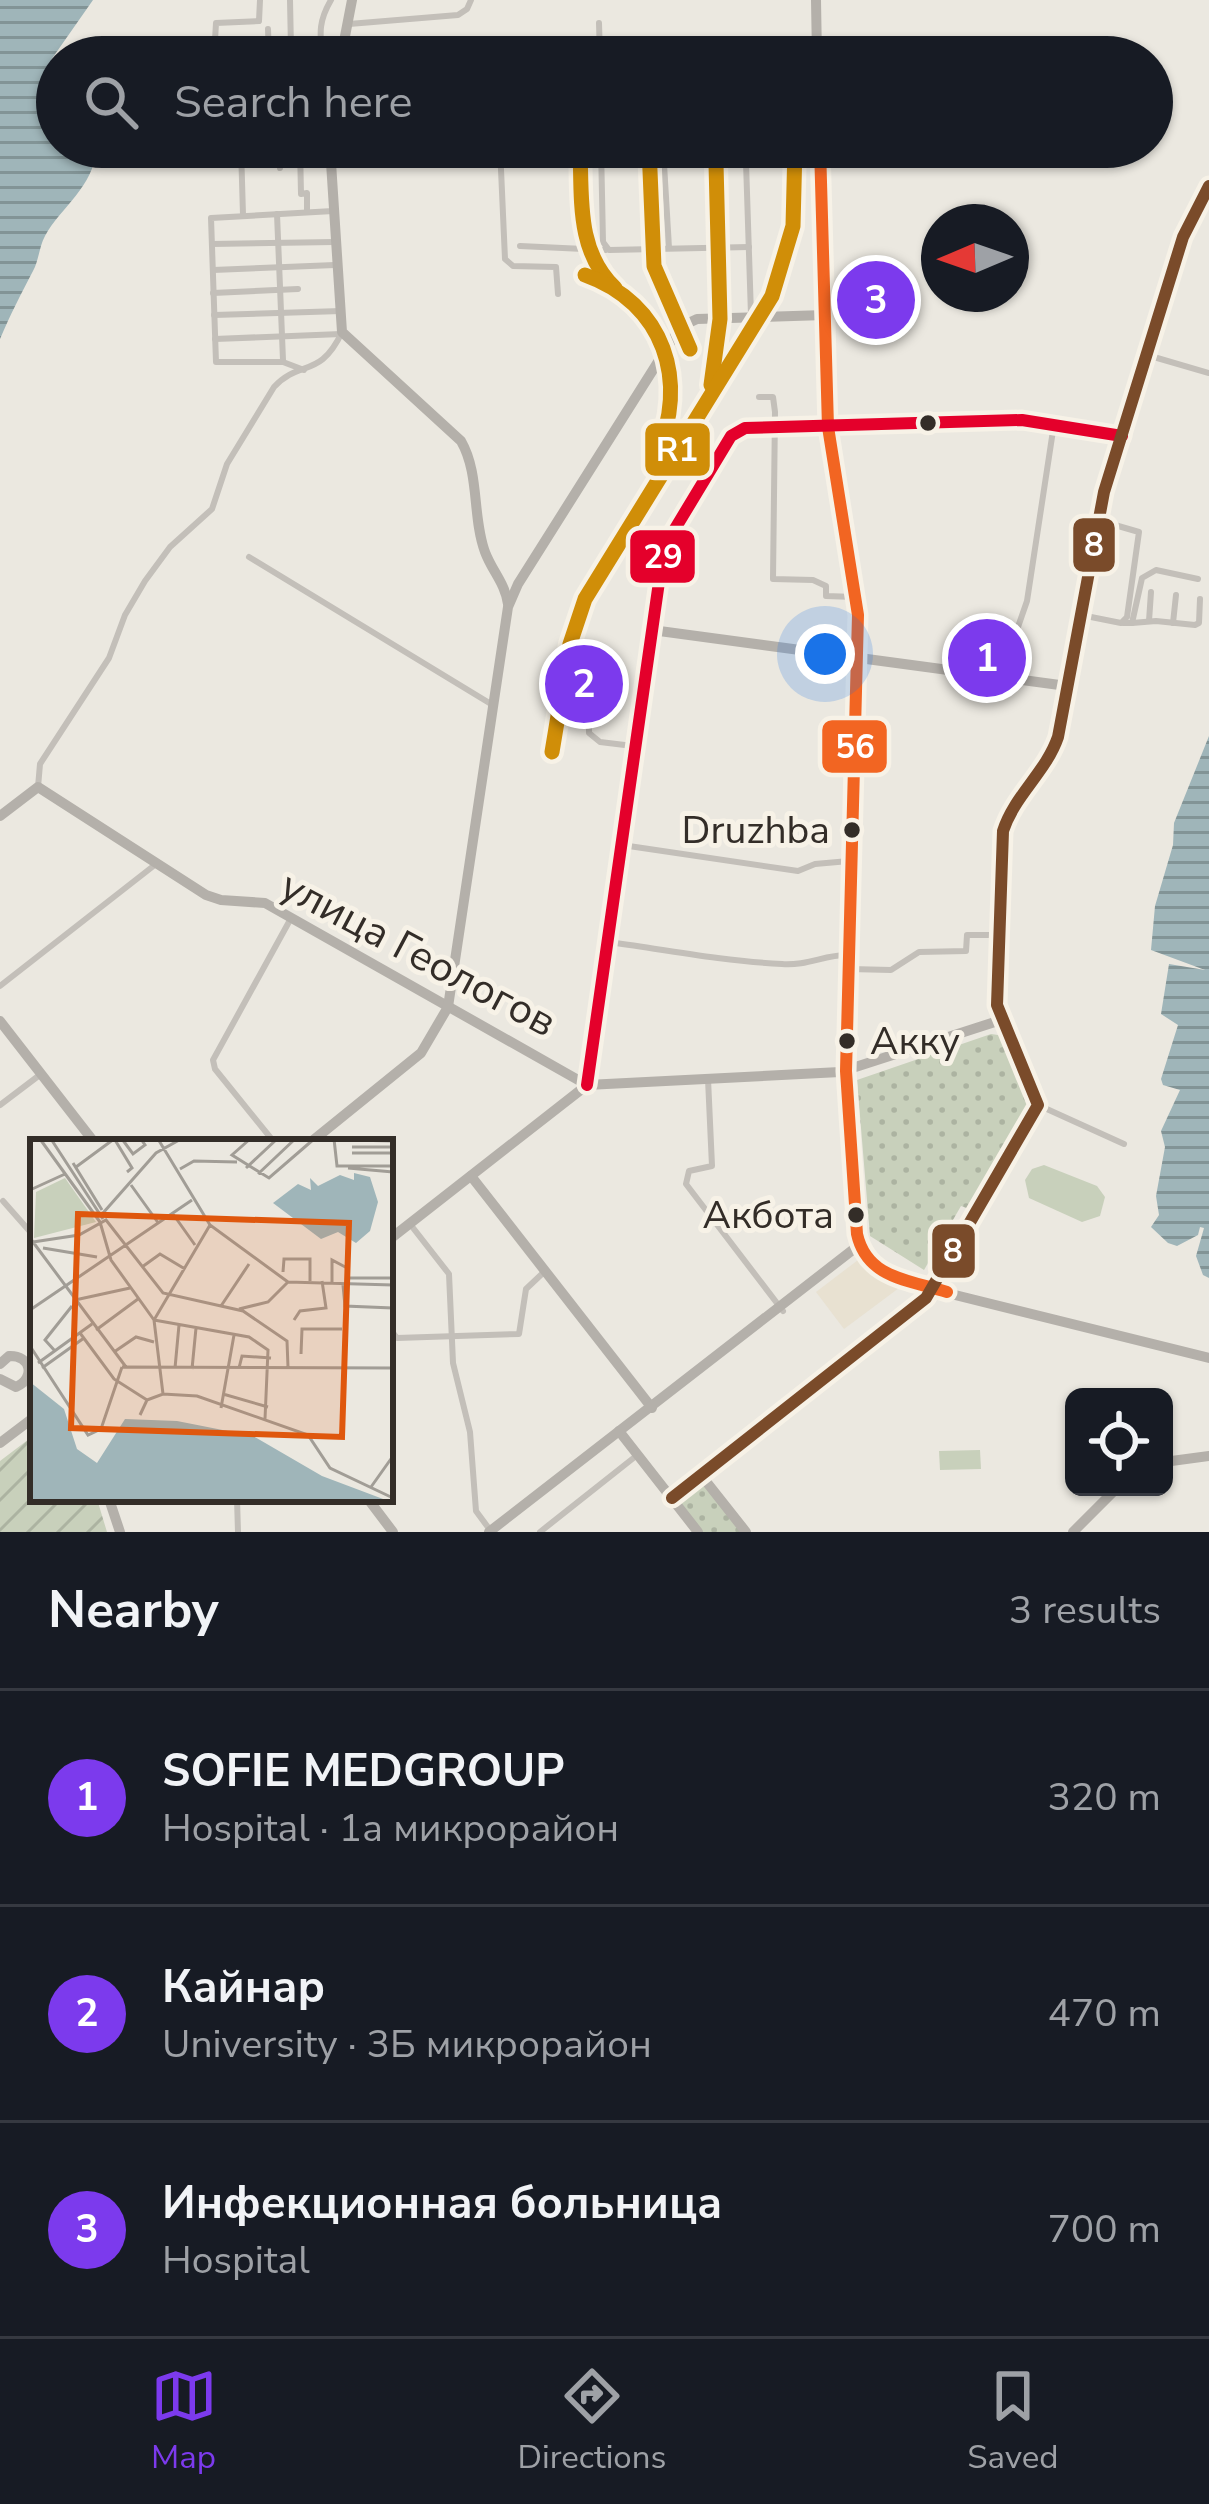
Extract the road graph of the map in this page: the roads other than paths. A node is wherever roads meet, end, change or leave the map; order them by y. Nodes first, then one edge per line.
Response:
1 (260, 0) edge
2 (290, 0) edge
3 (331, 0) edge
4 (352, 0) edge
5 (470, 0) edge
6 (815, 0) edge
7 (599, 23) dead end
8 (349, 24) junction
9 (268, 29) dead end
10 (215, 36) edge
11 (268, 36) edge
12 (291, 36) edge
13 (318, 36) edge
14 (346, 36) edge
15 (599, 36) edge
16 (816, 36) edge
17 (242, 168) edge
18 (300, 168) edge
19 (331, 168) edge
20 (501, 168) edge
21 (602, 168) edge
22 (664, 168) edge
23 (746, 168) edge
24 (821, 168) edge
25 (1209, 186) edge
26 (333, 211) junction
27 (307, 212) junction
28 (277, 214) junction
29 (243, 216) junction
30 (335, 242) junction
31 (278, 243) junction
32 (212, 244) junction
33 (520, 246) dead end
34 (749, 247) junction
35 (670, 248) junction
36 (609, 250) junction
37 (338, 265) junction
38 (279, 267) junction
39 (212, 270) junction
40 (298, 289) dead end
41 (280, 290) junction
42 (213, 293) junction
43 (558, 294) dead end
44 (341, 311) junction
45 (281, 313) junction
46 (214, 315) junction
47 (825, 315) junction
48 (752, 317) junction
49 (342, 333) junction
50 (282, 336) junction
51 (214, 339) junction
52 (1147, 355) junction
53 (283, 362) junction
54 (304, 370) junction
55 (1209, 373) edge
56 (759, 397) dead end
57 (1054, 424) junction
58 (775, 427) junction
59 (828, 427) junction
60 (1121, 436) junction
61 (1099, 521) junction
62 (249, 556) dead end
63 (496, 572) junction
64 (524, 574) junction
65 (1198, 579) dead end
66 (1151, 592) dead end
67 (1176, 595) dead end
68 (855, 597) junction
69 (1200, 599) dead end
70 (508, 607) junction
71 (1081, 615) junction
72 (1149, 621) junction
73 (1128, 623) junction
74 (1173, 623) junction
75 (652, 630) junction
76 (858, 658) junction
77 (992, 677) junction
78 (1067, 686) junction
79 (494, 706) junction
80 (570, 722) dead end
81 (637, 746) junction
82 (38, 787) junction
83 (0, 816) edge
84 (622, 844) junction
85 (853, 861) junction
86 (156, 864) junction
87 (292, 917) junction
88 (999, 935) junction
89 (609, 942) junction
90 (851, 954) junction
91 (850, 969) junction
92 (0, 986) edge
93 (448, 1007) junction
94 (1000, 1020) junction
95 (0, 1021) edge
96 (846, 1071) junction
97 (41, 1074) junction
98 (708, 1079) junction
99 (587, 1085) junction
100 (0, 1105) edge
101 (1038, 1106) junction
102 (92, 1139) edge
103 (272, 1139) edge
104 (315, 1139) edge
105 (1124, 1144) dead end
106 (471, 1176) junction
107 (3, 1201) edge
108 (410, 1224) junction
109 (30, 1232) edge
110 (393, 1237) edge
111 (859, 1249) junction
112 (545, 1271) junction
113 (933, 1289) junction
114 (781, 1309) junction
115 (393, 1332) edge
116 (452, 1336) junction
117 (4, 1358) edge
118 (1209, 1358) edge
119 (30, 1368) edge
120 (30, 1372) edge
121 (4, 1385) edge
122 (653, 1408) junction
123 (30, 1420) edge
124 (621, 1433) junction
125 (0, 1443) edge
126 (638, 1454) junction
127 (1209, 1456) edge
128 (1173, 1461) edge
129 (701, 1475) junction
130 (1109, 1496) edge
131 (672, 1498) junction
132 (110, 1502) edge
133 (237, 1502) edge
134 (370, 1502) edge
135 (120, 1532) edge
136 (238, 1532) edge
137 (394, 1532) edge
138 (492, 1532) edge
139 (540, 1532) edge
140 (698, 1532) edge
141 (746, 1532) edge
142 (1073, 1532) edge

1 - 10 street
2 - 12 street
3 - 13 street
4 - 8 street
5 - 8 street
6 - 16 street
7 - 15 street
8 - 14 street
9 - 11 street
17 - 29 street
18 - 27 street
19 - 26 street
20 - 43 street
21 - 36 street
22 - 35 street
23 - 34 street
24 - 47 street
25 - 52 street
26 - 27 street
26 - 30 street
27 - 28 street
28 - 29 street
28 - 31 street
29 - 32 street
30 - 31 street
30 - 37 street
31 - 32 street
31 - 38 street
32 - 39 street
33 - 36 street
34 - 35 street
34 - 48 street
35 - 36 street
37 - 38 street
37 - 44 street
38 - 39 street
38 - 41 street
39 - 42 street
40 - 41 street
41 - 42 street
41 - 45 street
42 - 46 street
44 - 45 street
44 - 49 street
45 - 46 street
45 - 50 street
46 - 51 street
47 - 48 street
47 - 59 street
48 - 64 street
49 - 50 street
49 - 54 street
49 - 63 street
50 - 51 street
50 - 53 street
51 - 53 street
52 - 55 street
52 - 60 street
53 - 54 street
54 - 82 street
56 - 58 street
57 - 59 street
57 - 60 street
57 - 77 street
58 - 59 street
58 - 68 street
58 - 75 street
59 - 68 street
60 - 61 street
61 - 71 street
61 - 73 street
62 - 79 street
63 - 64 street
63 - 70 street
64 - 70 street
65 - 73 street
66 - 72 street
67 - 74 street
68 - 76 street
69 - 74 street
70 - 79 street
71 - 73 street
71 - 78 street
72 - 73 street
72 - 74 street
75 - 76 street
75 - 81 street
76 - 77 street
76 - 85 street
77 - 78 street
78 - 88 street
79 - 93 street
80 - 81 street
81 - 84 street
82 - 83 street
82 - 86 street, улица Геологов
84 - 85 street
84 - 89 street
85 - 90 street
86 - 87 street, улица Геологов
86 - 92 street
87 - 93 street, улица Геологов
87 - 103 street
88 - 91 street
88 - 94 street
89 - 90 street
89 - 99 street
90 - 91 street
91 - 96 street
93 - 99 street, улица Геологов
93 - 104 street
94 - 96 street, улица Геологов
94 - 101 street
95 - 97 street
96 - 98 street, улица Геологов
96 - 111 street
97 - 100 street
97 - 102 street
98 - 99 street, улица Геологов
98 - 114 street
99 - 106 street
101 - 105 street
101 - 113 street
106 - 108 street
106 - 112 street
107 - 109 street
108 - 110 street
108 - 116 street
111 - 113 street
111 - 114 street
112 - 116 street
112 - 122 street
113 - 118 street
113 - 129 street
114 - 122 street
115 - 116 street
116 - 138 street
117 - 119 street
120 - 121 street
122 - 124 street
123 - 125 street
124 - 126 street
124 - 138 street
126 - 131 street
126 - 139 street
127 - 128 street
129 - 131 street
129 - 141 street
130 - 142 street
131 - 140 street
132 - 135 street
133 - 136 street
134 - 137 street

